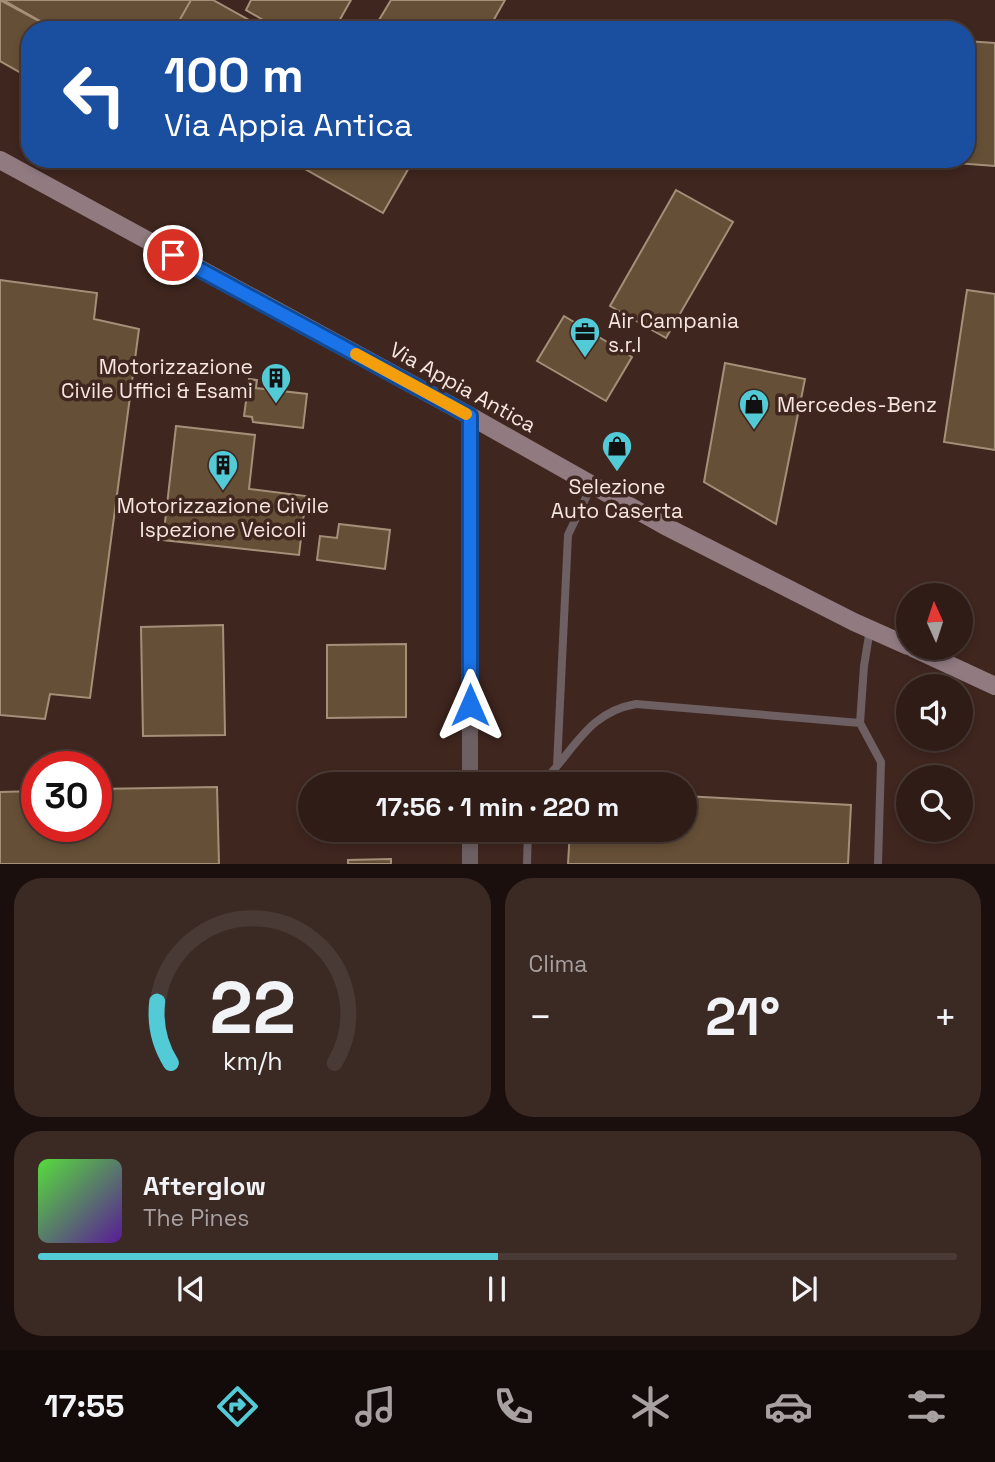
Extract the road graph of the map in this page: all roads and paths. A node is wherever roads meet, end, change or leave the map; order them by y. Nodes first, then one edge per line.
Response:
1 (0, 160) edge
2 (470, 416) junction
3 (592, 485) junction
4 (870, 629) junction
5 (896, 641) edge
6 (939, 660) edge
7 (995, 685) edge
8 (860, 723) junction
9 (557, 766) junction
10 (470, 772) edge
11 (552, 772) edge
12 (470, 842) edge
13 (528, 842) edge
14 (470, 863) edge
15 (527, 863) edge
16 (878, 863) edge

1 - 2 street, Via Appia Antica
2 - 3 street, Via Appia Antica
2 - 10 street
3 - 4 street, Via Appia Antica
3 - 9 lane
4 - 5 street, Via Appia Antica
4 - 8 lane
6 - 7 street, Via Appia Antica
8 - 9 lane
8 - 16 lane
9 - 11 lane
12 - 14 street
13 - 15 lane

